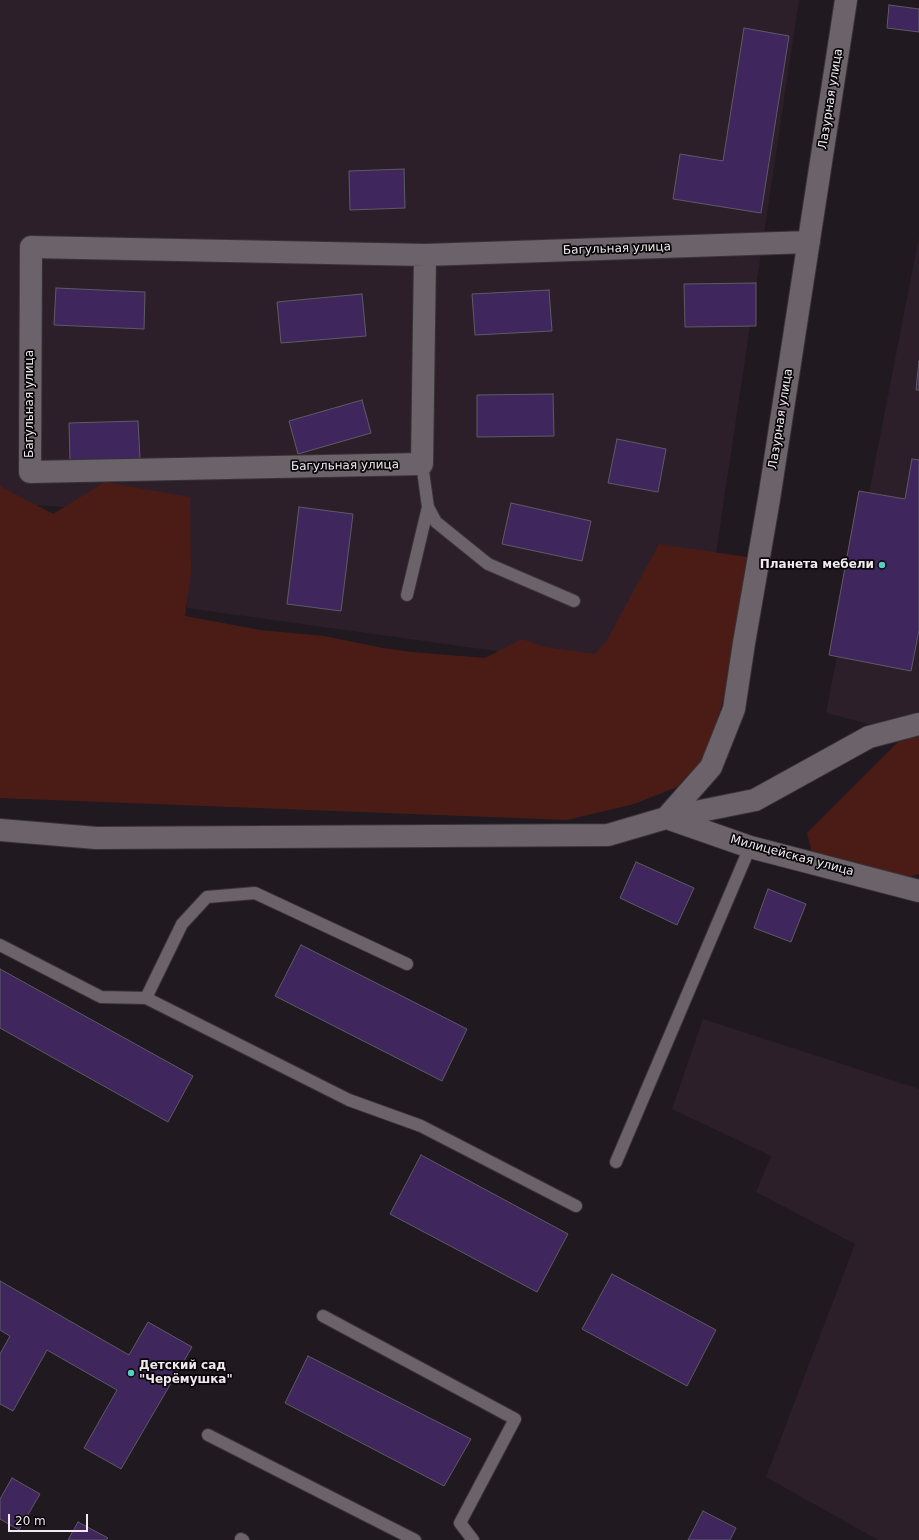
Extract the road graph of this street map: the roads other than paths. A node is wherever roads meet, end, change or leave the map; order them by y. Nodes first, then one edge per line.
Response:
1 (842, 1) edge
2 (809, 242) junction
3 (425, 256) junction
4 (422, 464) junction
5 (428, 507) junction
6 (407, 595) dead end
7 (574, 602) dead end
8 (919, 724) edge
9 (666, 818) junction
10 (0, 830) edge
11 (750, 847) junction
12 (919, 891) edge
13 (0, 944) edge
14 (407, 964) dead end
15 (146, 998) junction
16 (616, 1162) dead end
17 (576, 1206) dead end
18 (323, 1316) dead end
19 (208, 1435) dead end
20 (415, 1540) edge
21 (473, 1540) edge

1 - 2 street, Лазурная улица
2 - 3 street, Багульная улица
2 - 9 street, Лазурная улица
3 - 4 street
3 - 4 street, Багульная улица
4 - 5 lane
5 - 6 lane
5 - 7 lane
8 - 9 street
9 - 10 street
9 - 11 street, Милицейская улица
11 - 12 street, Милицейская улица
11 - 16 lane
13 - 15 lane
14 - 15 lane
15 - 17 lane
18 - 21 lane
19 - 20 lane

